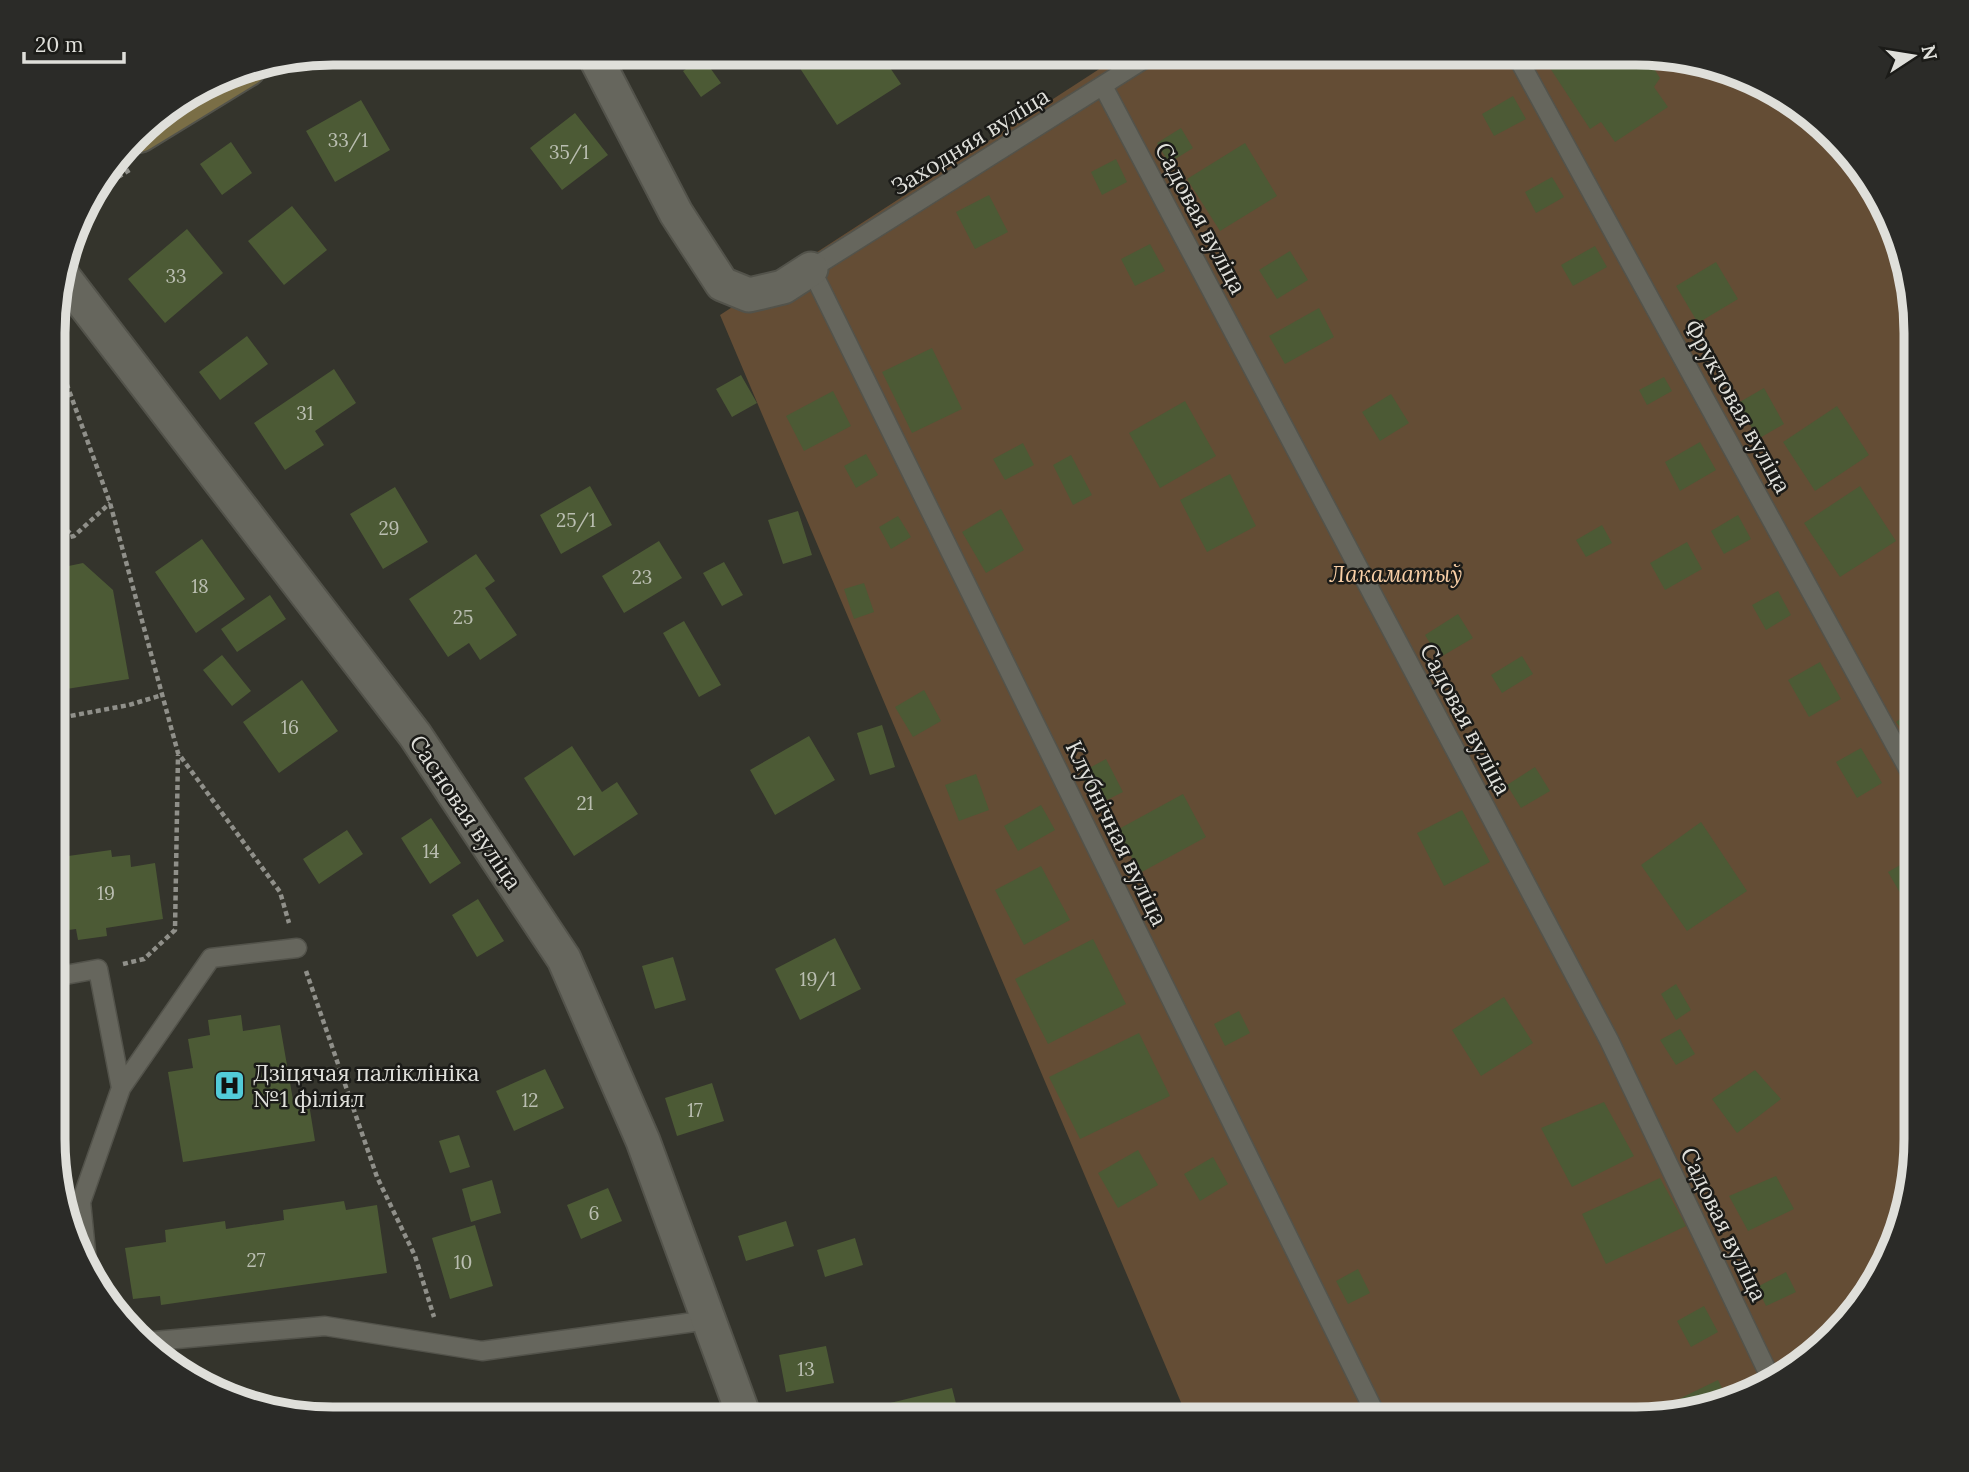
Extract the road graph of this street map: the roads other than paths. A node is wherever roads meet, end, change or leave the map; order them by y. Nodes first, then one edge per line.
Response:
1 (599, 65) edge
2 (1135, 65) edge
3 (1522, 65) edge
4 (1103, 86) junction
5 (811, 269) junction
6 (69, 285) edge
7 (1904, 761) edge
8 (297, 948) road end
9 (65, 975) edge
10 (121, 1088) junction
11 (85, 1242) edge
12 (709, 1320) junction
13 (156, 1341) edge
14 (1768, 1372) edge
15 (741, 1407) edge
16 (1372, 1407) edge

1 - 5 street
2 - 4 lane, Заходняя вуліца
3 - 7 lane, Фруктовая вуліца
4 - 5 lane, Заходняя вуліца
4 - 14 lane, Садовая вуліца
5 - 16 lane, Клубнічная вуліца
6 - 12 street, Сасновая вуліца
8 - 10 lane
9 - 10 lane
10 - 11 lane
12 - 13 lane
12 - 15 street, Сасновая вуліца

